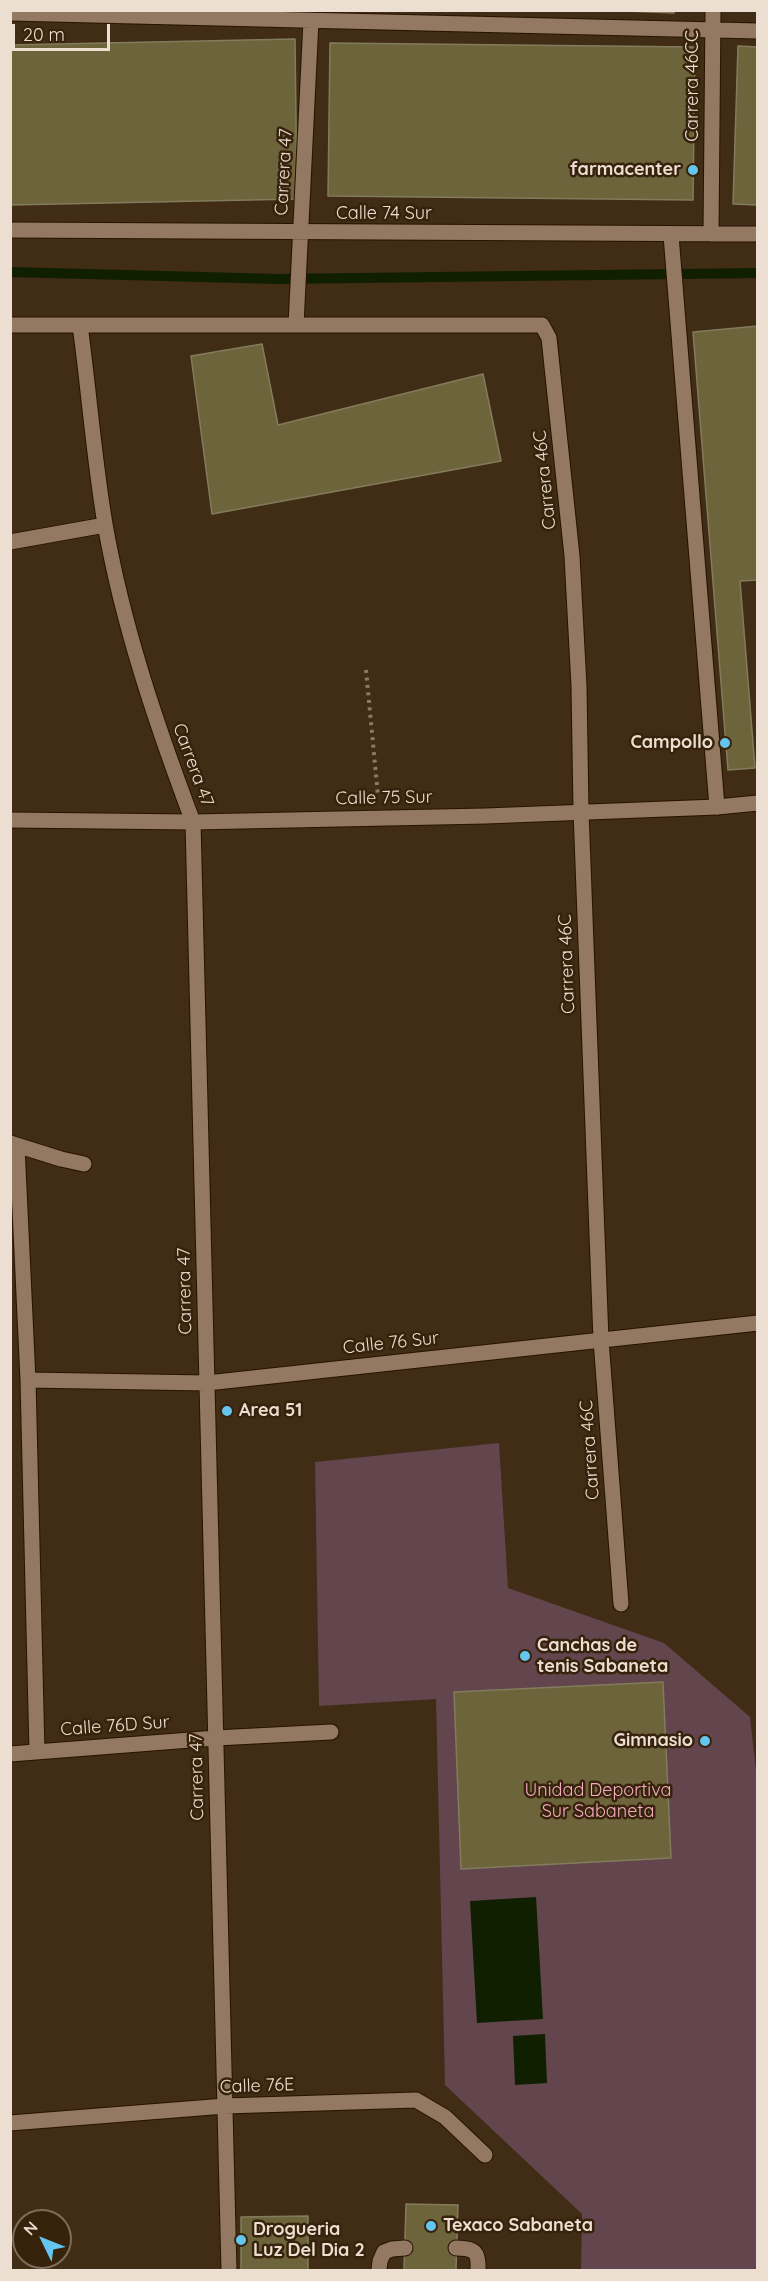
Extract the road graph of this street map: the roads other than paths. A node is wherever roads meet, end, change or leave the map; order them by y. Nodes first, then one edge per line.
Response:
1 (713, 10) edge
2 (10, 13) edge
3 (164, 14) edge
4 (310, 21) junction
5 (713, 30) junction
6 (758, 31) edge
7 (10, 230) edge
8 (300, 233) junction
9 (711, 234) junction
10 (758, 234) edge
11 (671, 235) junction
12 (10, 325) edge
13 (80, 325) junction
14 (296, 325) junction
15 (105, 525) junction
16 (10, 542) edge
17 (758, 803) edge
18 (717, 807) junction
19 (581, 812) junction
20 (10, 820) edge
21 (193, 822) junction
22 (14, 1144) edge
23 (84, 1164) dead end
24 (758, 1323) edge
25 (601, 1340) junction
26 (28, 1380) junction
27 (207, 1383) junction
28 (621, 1604) dead end
29 (331, 1732) dead end
30 (216, 1738) junction
31 (37, 1752) junction
32 (10, 1754) edge
33 (225, 2106) junction
34 (10, 2123) edge
35 (485, 2155) dead end
36 (405, 2248) dead end
37 (456, 2248) dead end
38 (229, 2271) edge
39 (379, 2271) edge
40 (478, 2271) edge

1 - 5 street, Carrera 46CC
2 - 3 street
3 - 4 street
4 - 5 street
4 - 8 street, Carrera 47
5 - 6 street
5 - 9 street, Carrera 46CC
7 - 8 street, Calle 74 Sur
8 - 11 street, Calle 74 Sur
8 - 14 street, Carrera 47
9 - 10 street, Calle 74 Sur
9 - 11 street, Calle 74 Sur
11 - 18 street
12 - 13 street
13 - 14 street
13 - 15 street, Carrera 47
14 - 19 street, Carrera 46C
15 - 16 street
15 - 21 street, Carrera 47
17 - 18 street, Calle 75 Sur
18 - 19 street, Calle 75 Sur
19 - 21 street, Calle 75 Sur
19 - 25 street, Carrera 46C
20 - 21 street, Calle 75 Sur
21 - 27 street, Carrera 47
22 - 23 street
22 - 26 street
24 - 25 street, Calle 76 Sur
25 - 27 street, Calle 76 Sur
25 - 28 street, Carrera 46C
26 - 27 street, Calle 76 Sur
26 - 31 street
27 - 30 street, Carrera 47
29 - 30 street, Calle 76D Sur
30 - 31 street, Calle 76D Sur
30 - 33 street, Carrera 47
31 - 32 street, Calle 76D Sur
33 - 34 street, Calle 76E
33 - 35 street, Calle 76E
33 - 38 street, Carrera 47
36 - 39 street
37 - 40 street

